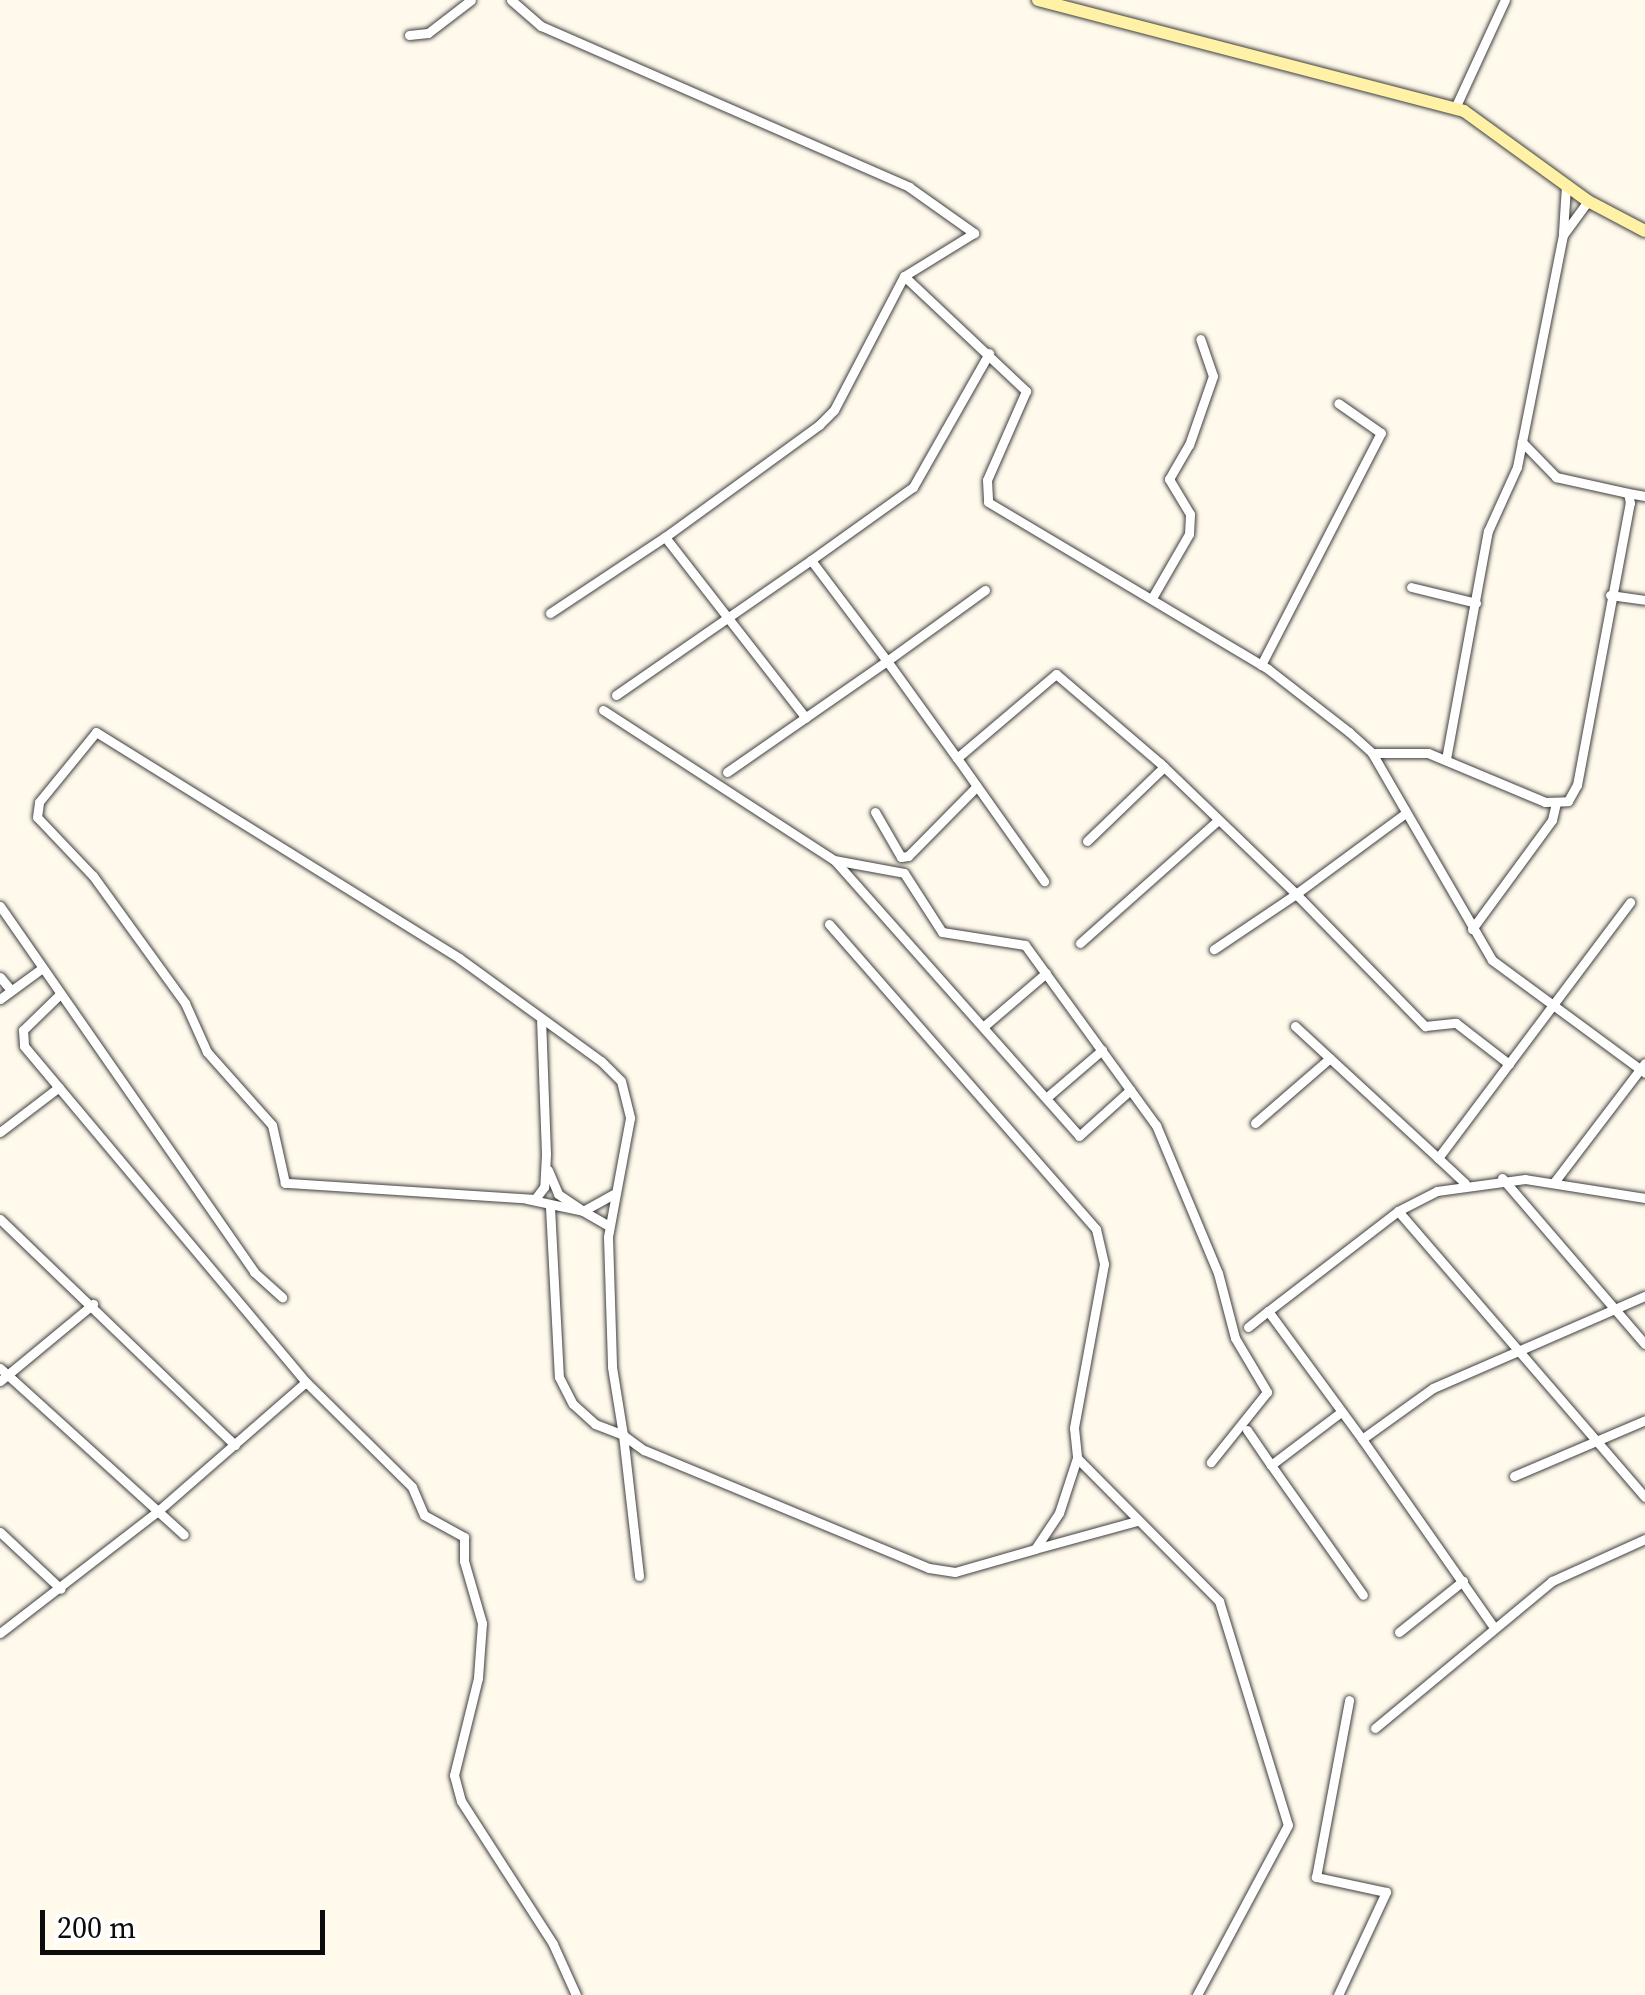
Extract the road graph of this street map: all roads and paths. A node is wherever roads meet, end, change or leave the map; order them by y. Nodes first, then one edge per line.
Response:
1 (471, 0) edge
2 (511, 0) edge
3 (1038, 0) edge
4 (1505, 0) edge
5 (410, 35) dead end
6 (1456, 108) junction
7 (1566, 186) junction
8 (1588, 201) junction
9 (1645, 231) edge
10 (1563, 235) junction
11 (904, 276) junction
12 (1200, 340) dead end
13 (988, 353) junction
14 (1338, 403) dead end
15 (1522, 442) junction
16 (1628, 493) junction
17 (1645, 496) edge
18 (664, 537) junction
19 (811, 560) junction
20 (1411, 586) dead end
21 (985, 590) dead end
22 (1610, 595) junction
23 (1152, 598) junction
24 (1645, 600) edge
25 (1476, 603) junction
26 (550, 613) dead end
27 (731, 615) junction
28 (886, 661) junction
29 (1261, 665) junction
30 (616, 696) dead end
31 (603, 710) dead end
32 (806, 718) junction
33 (1372, 753) junction
34 (957, 758) junction
35 (1446, 759) junction
36 (1164, 767) junction
37 (727, 772) dead end
38 (977, 786) junction
39 (1556, 802) junction
40 (875, 812) dead end
41 (1403, 815) junction
42 (1218, 821) junction
43 (1088, 842) dead end
44 (834, 860) junction
45 (1044, 880) dead end
46 (1296, 894) junction
47 (1630, 902) dead end
48 (0, 906) edge
49 (828, 924) dead end
50 (1472, 929) junction
51 (1080, 943) dead end
52 (1214, 949) dead end
53 (41, 968) junction
54 (1046, 973) junction
55 (0, 978) edge
56 (12, 990) junction
57 (58, 996) junction
58 (0, 999) edge
59 (1552, 1005) junction
60 (541, 1018) junction
61 (1295, 1026) dead end
62 (984, 1027) junction
63 (1102, 1050) junction
64 (1330, 1058) junction
65 (1509, 1064) junction
66 (1643, 1068) edge
67 (59, 1087) junction
68 (1130, 1090) junction
69 (1046, 1098) junction
70 (1255, 1123) dead end
71 (0, 1132) edge
72 (1438, 1158) junction
73 (546, 1164) junction
74 (1502, 1178) junction
75 (1555, 1182) junction
76 (1464, 1183) junction
77 (614, 1194) junction
78 (1645, 1198) edge
79 (528, 1199) junction
80 (550, 1207) junction
81 (582, 1211) junction
82 (1398, 1211) junction
83 (0, 1219) edge
84 (608, 1226) junction
85 (1645, 1296) edge
86 (282, 1297) dead end
87 (93, 1304) junction
88 (1616, 1310) junction
89 (1268, 1311) junction
90 (1248, 1327) dead end
91 (1645, 1344) edge
92 (1521, 1352) junction
93 (3, 1375) edge
94 (306, 1382) junction
95 (1341, 1412) junction
96 (1645, 1420) edge
97 (1247, 1430) dead end
98 (623, 1434) junction
99 (1362, 1440) junction
100 (1598, 1440) junction
101 (234, 1445) junction
102 (1077, 1458) junction
103 (1211, 1462) dead end
104 (1271, 1465) junction
105 (1514, 1476) dead end
106 (1645, 1497) edge
107 (158, 1511) junction
108 (1137, 1520) junction
109 (0, 1532) edge
110 (184, 1535) dead end
111 (1645, 1539) edge
112 (1035, 1549) junction
113 (639, 1576) dead end
114 (1463, 1580) junction
115 (61, 1589) junction
116 (1363, 1595) dead end
117 (1493, 1626) junction
118 (1399, 1632) dead end
119 (0, 1633) edge
120 (1349, 1700) dead end
121 (1375, 1728) dead end
122 (576, 1995) edge
123 (1197, 1995) edge
124 (1338, 1995) edge

1 - 5 street
2 - 11 street
3 - 6 street
4 - 6 street
6 - 7 street
7 - 8 street
7 - 10 street
8 - 9 street
8 - 10 street
10 - 15 street
11 - 13 street
11 - 18 street
12 - 23 street
13 - 19 street
13 - 23 street
14 - 29 street
15 - 16 street
15 - 25 street
16 - 17 street
16 - 22 street
18 - 26 street
18 - 27 street
19 - 27 street
19 - 28 street
20 - 25 street
21 - 28 street
22 - 24 street
22 - 39 street
23 - 29 street
25 - 35 street
27 - 30 street
27 - 32 street
28 - 32 street
28 - 34 street
29 - 33 street
31 - 44 street
32 - 37 street
33 - 35 street
33 - 41 street
34 - 36 street
34 - 38 street
35 - 39 street
36 - 42 street
36 - 43 street
38 - 40 street
38 - 45 street
39 - 50 street
41 - 46 street
41 - 50 street
42 - 46 street
42 - 51 street
44 - 54 street
44 - 62 street
46 - 52 street
46 - 65 street
47 - 59 street
48 - 53 street
49 - 102 street
50 - 59 street
53 - 56 street
53 - 57 street
54 - 62 street
54 - 63 street
55 - 56 street
56 - 58 street
57 - 67 street
57 - 86 street
59 - 65 street
59 - 66 street
60 - 73 street
60 - 77 street
60 - 79 street
61 - 64 street
62 - 69 street
63 - 68 street
63 - 69 street
64 - 70 street
64 - 72 street
65 - 72 street
66 - 75 street
67 - 71 street
67 - 94 street
68 - 69 street
68 - 103 street
72 - 76 street
73 - 79 street
73 - 81 street
74 - 75 street
74 - 76 street
74 - 88 street
75 - 78 street
76 - 82 street
77 - 81 street
77 - 84 street
79 - 80 street
80 - 81 street
80 - 98 street
81 - 84 street
82 - 89 street
82 - 92 street
83 - 87 street
84 - 98 street
85 - 88 street
87 - 93 street
87 - 101 street
88 - 91 street
88 - 92 street
89 - 90 street
89 - 95 street
92 - 99 street
92 - 100 street
93 - 107 street
94 - 101 street
94 - 122 street
95 - 99 street
95 - 104 street
96 - 100 street
97 - 104 street
98 - 112 street
98 - 113 street
99 - 114 street
100 - 105 street
100 - 106 street
101 - 107 street
102 - 108 street
102 - 112 street
104 - 116 street
107 - 110 street
107 - 115 street
108 - 112 street
108 - 123 street
109 - 115 street
111 - 117 street
114 - 117 street
114 - 118 street
115 - 119 street
117 - 121 street
120 - 124 street

